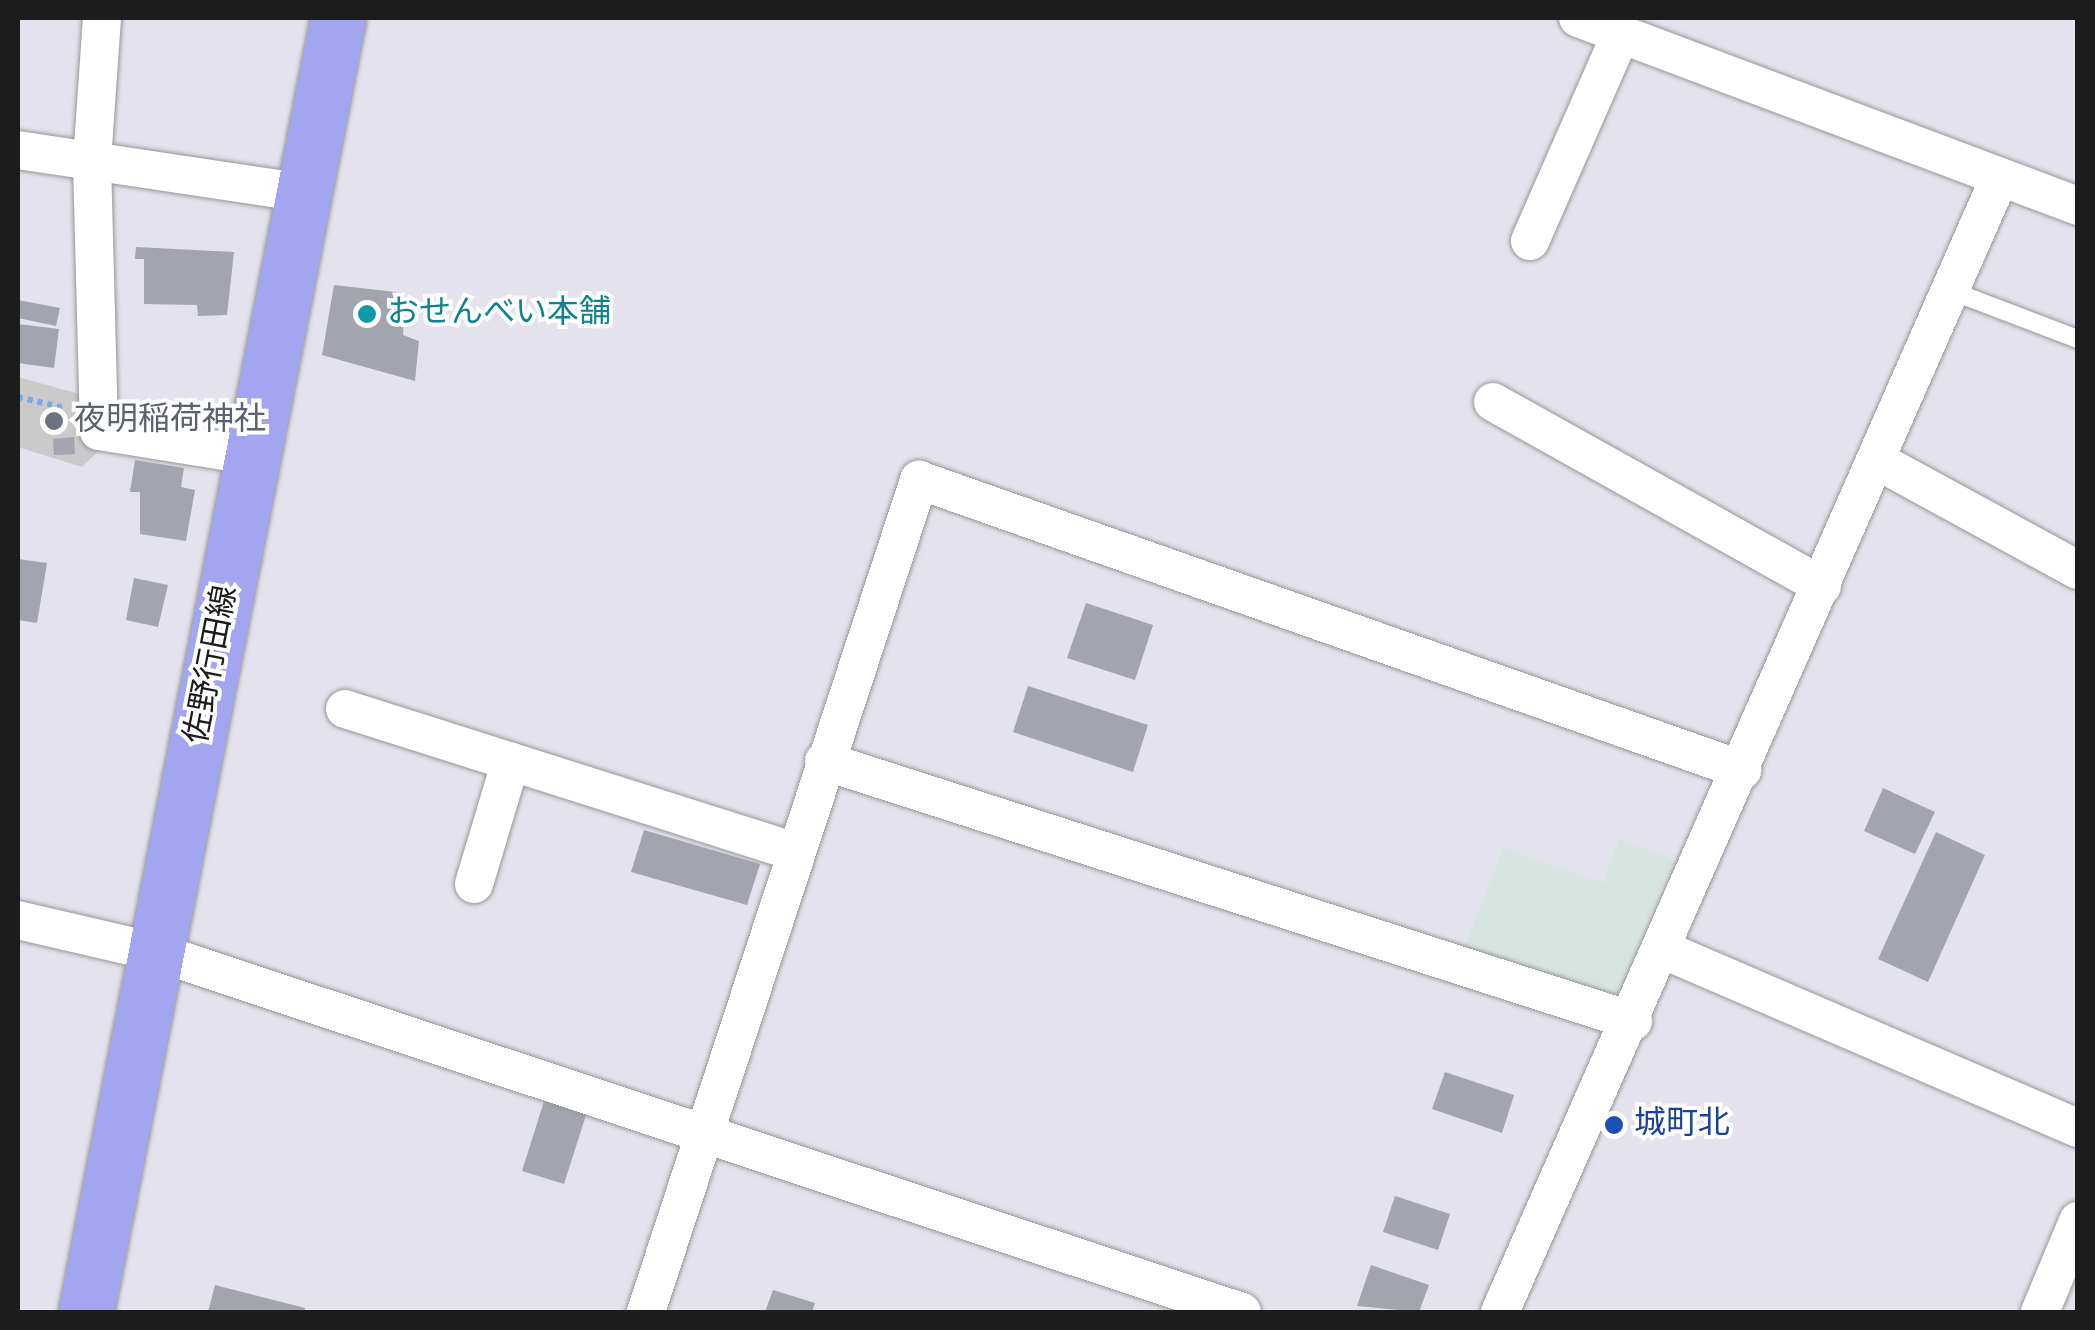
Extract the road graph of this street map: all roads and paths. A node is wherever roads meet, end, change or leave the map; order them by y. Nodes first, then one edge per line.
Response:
1 (102, 18) edge
2 (338, 18) edge
3 (1578, 18) edge
4 (1622, 34) junction
5 (18, 150) edge
6 (92, 162) junction
7 (2000, 177) junction
8 (305, 193) junction
9 (2078, 206) edge
10 (1530, 242) dead end
11 (1952, 291) junction
12 (2078, 338) edge
13 (1494, 402) dead end
14 (254, 456) junction
15 (1876, 460) junction
16 (2078, 570) edge
17 (1822, 586) junction
18 (346, 709) dead end
19 (511, 761) junction
20 (824, 761) junction
21 (1742, 770) junction
22 (793, 851) junction
23 (474, 884) dead end
24 (18, 920) edge
25 (1664, 950) junction
26 (156, 952) junction
27 (1633, 1020) junction
28 (2078, 1128) edge
29 (704, 1132) junction
30 (2078, 1222) edge
31 (1514, 1309) edge
32 (86, 1312) edge
33 (646, 1312) edge
34 (1242, 1312) edge
35 (2040, 1312) edge

1 - 6 street
2 - 8 main road, 佐野行田線
3 - 4 street
4 - 7 street
4 - 10 street
5 - 6 street
6 - 8 street
6 - 14 street
7 - 9 street
7 - 11 street
8 - 14 main road, 佐野行田線
11 - 12 lane
11 - 15 street
13 - 17 street
14 - 26 main road, 佐野行田線
15 - 16 street
15 - 17 street
17 - 21 street
18 - 19 street
19 - 22 street
19 - 23 street
20 - 21 street
20 - 22 street
20 - 27 street
21 - 25 street
22 - 29 street
24 - 26 street
25 - 27 street
25 - 28 street
26 - 29 street
26 - 32 main road, 佐野行田線
27 - 31 street
29 - 33 street
29 - 34 street
30 - 35 street

